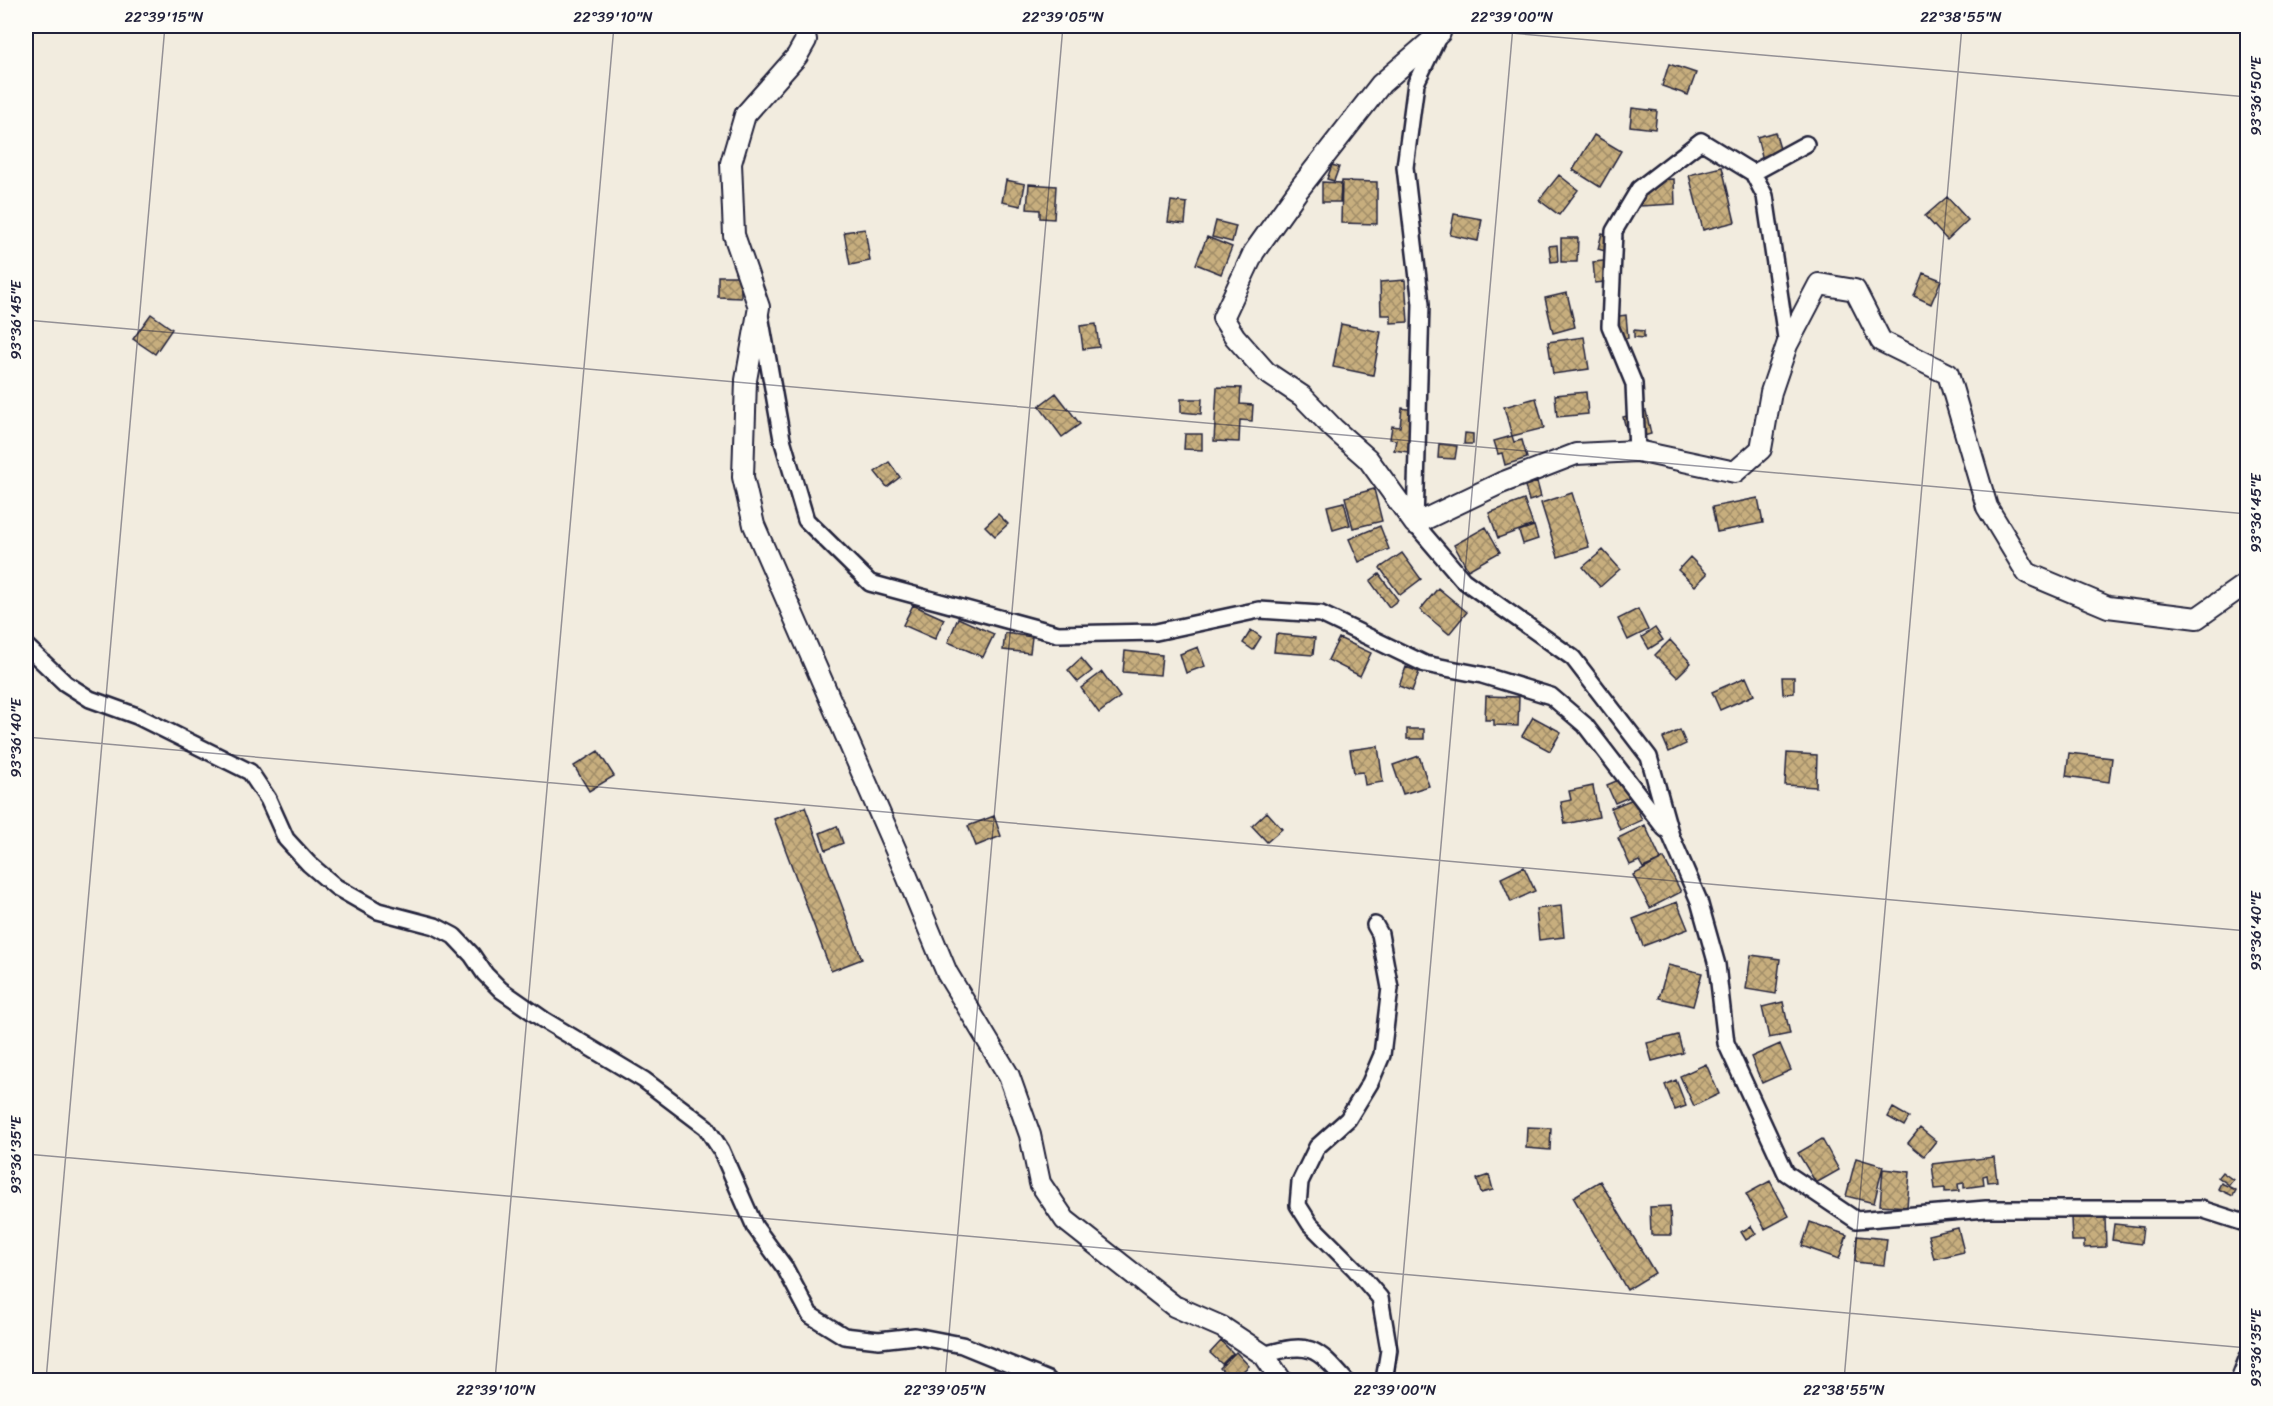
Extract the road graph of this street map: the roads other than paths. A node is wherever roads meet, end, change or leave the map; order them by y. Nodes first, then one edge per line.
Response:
1 (803, 26) edge
2 (1443, 29) edge
3 (1806, 144) dead end
4 (1753, 173) junction
5 (759, 307) junction
6 (1787, 345) junction
7 (1637, 451) junction
8 (1415, 524) junction
9 (2247, 582) edge
10 (26, 646) edge
11 (1671, 836) junction
12 (1375, 925) dead end
13 (2247, 1224) edge
14 (1264, 1355) junction
15 (2247, 1357) edge
16 (1048, 1380) edge
17 (1281, 1380) edge
18 (1345, 1380) edge
19 (1384, 1380) edge
20 (2239, 1380) edge

1 - 5 street
2 - 8 street
2 - 8 street
3 - 4 street
4 - 6 street
4 - 7 street
5 - 11 street
5 - 14 street
6 - 7 street
6 - 9 street
7 - 8 street
8 - 11 street
10 - 16 street
11 - 13 street
12 - 19 street
14 - 17 street
14 - 18 street
15 - 20 street

